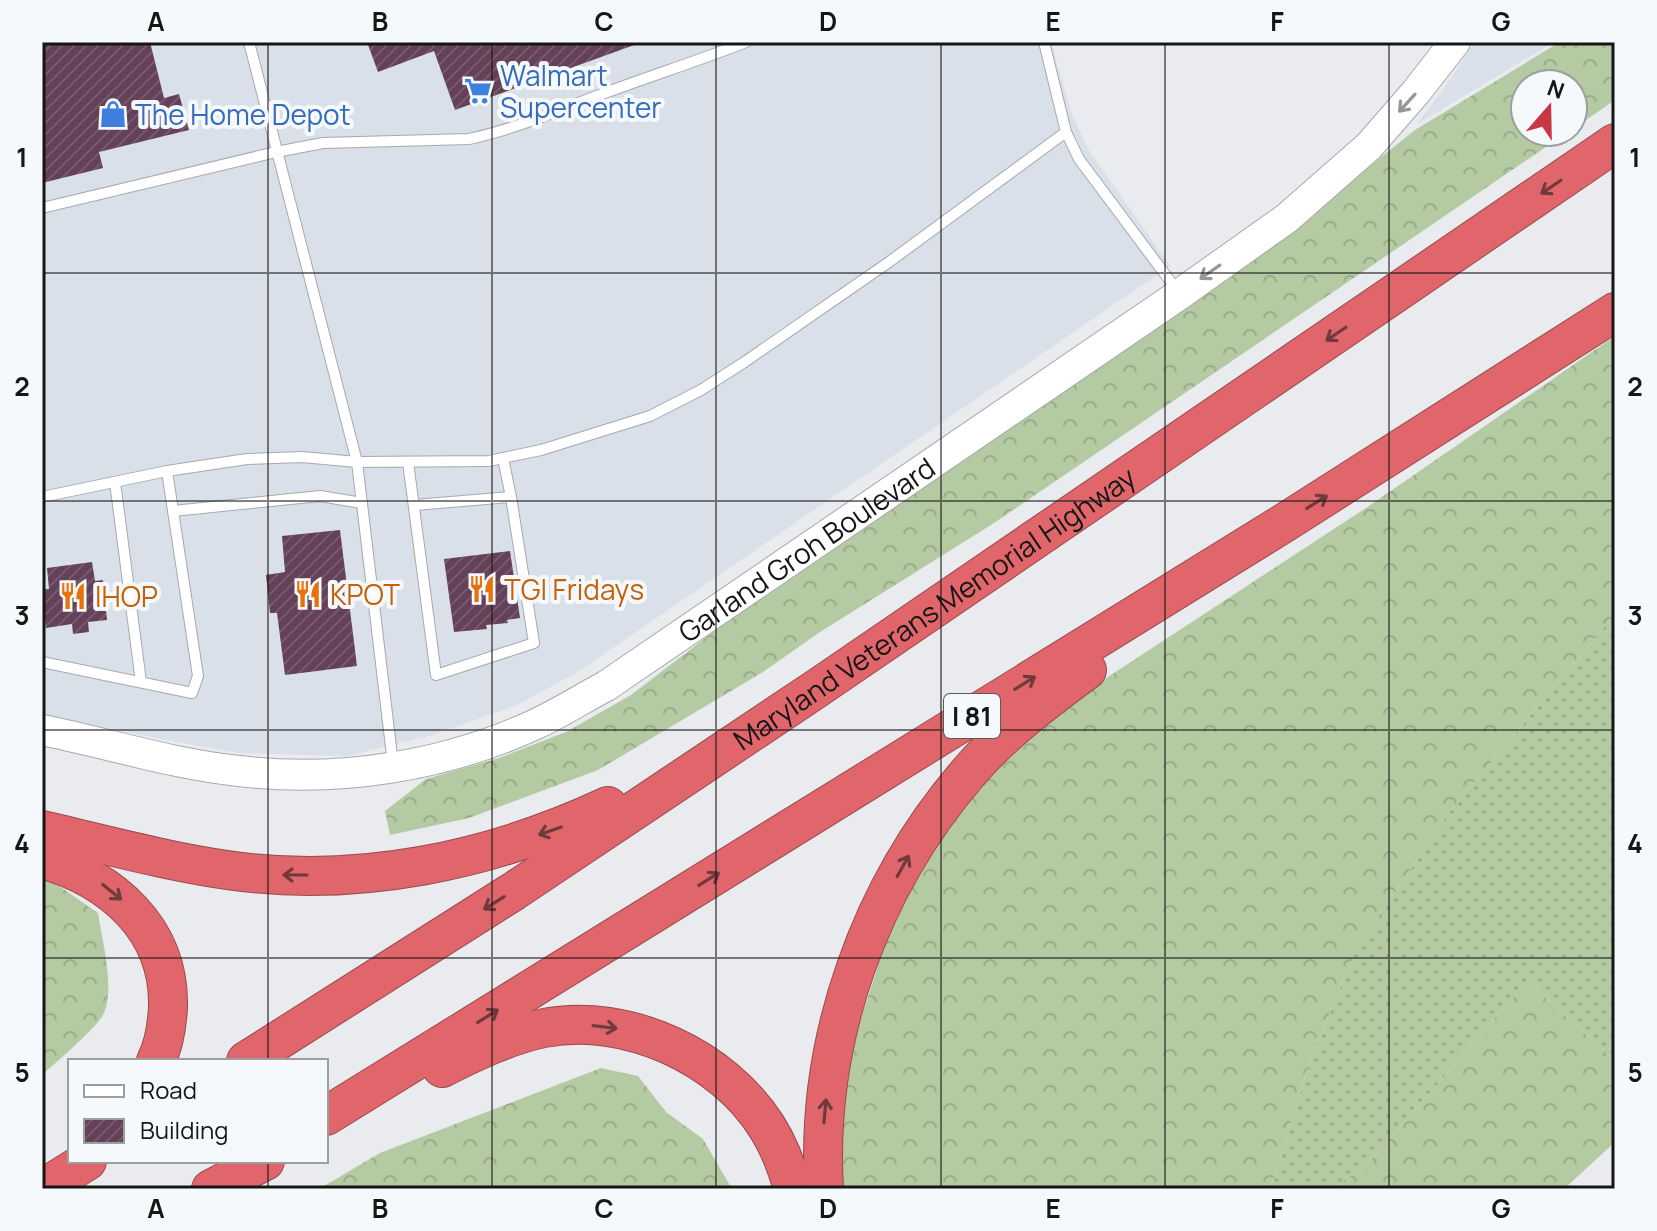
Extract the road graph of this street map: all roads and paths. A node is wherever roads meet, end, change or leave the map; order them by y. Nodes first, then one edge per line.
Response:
1 (249, 42) edge
2 (746, 42) edge
3 (1044, 42) edge
4 (1455, 42) edge
5 (1066, 132) junction
6 (1615, 143) edge
7 (276, 152) junction
8 (42, 208) edge
9 (1180, 294) junction
10 (1615, 312) edge
11 (503, 458) junction
12 (357, 462) junction
13 (408, 462) junction
14 (167, 471) junction
15 (115, 482) junction
16 (42, 497) edge
17 (511, 497) junction
18 (362, 503) junction
19 (415, 505) junction
20 (173, 511) junction
21 (1284, 523) junction
22 (42, 662) edge
23 (141, 682) junction
24 (816, 689) junction
25 (42, 730) edge
26 (394, 768) junction
27 (42, 830) edge
28 (42, 859) edge
29 (157, 1059) edge
30 (249, 1059) edge
31 (328, 1115) edge
32 (328, 1128) edge
33 (68, 1152) edge
34 (84, 1163) edge
35 (250, 1163) edge
36 (261, 1163) edge
37 (42, 1171) edge
38 (42, 1189) edge
39 (209, 1189) edge
40 (793, 1189) edge
41 (824, 1189) edge

1 - 7 lane
2 - 7 lane
3 - 5 lane
4 -> 9 street, Garland Groh Boulevard
5 - 9 lane
5 - 11 lane
6 -> 24 highway, Maryland Veterans Memorial Highway
7 - 8 lane
7 - 12 lane
9 - 26 street, Garland Groh Boulevard
21 -> 10 highway, I 81
11 - 13 lane
11 - 17 lane
12 - 13 lane
12 - 14 lane
12 - 18 lane
13 - 19 lane
14 - 15 lane
14 - 20 lane
15 - 16 lane
15 - 23 lane
17 - 19 lane
17 - 19 lane
18 - 20 lane
18 - 26 lane
20 - 23 lane
31 -> 21 highway, I 81
41 -> 21 highway
22 - 23 lane
24 -> 27 highway
24 -> 30 highway, Maryland Veterans Memorial Highway
25 - 26 street, Garland Groh Boulevard
28 -> 29 highway
32 -> 40 highway
33 - 37 highway
34 - 38 highway
35 - 39 highway
36 - 39 highway

